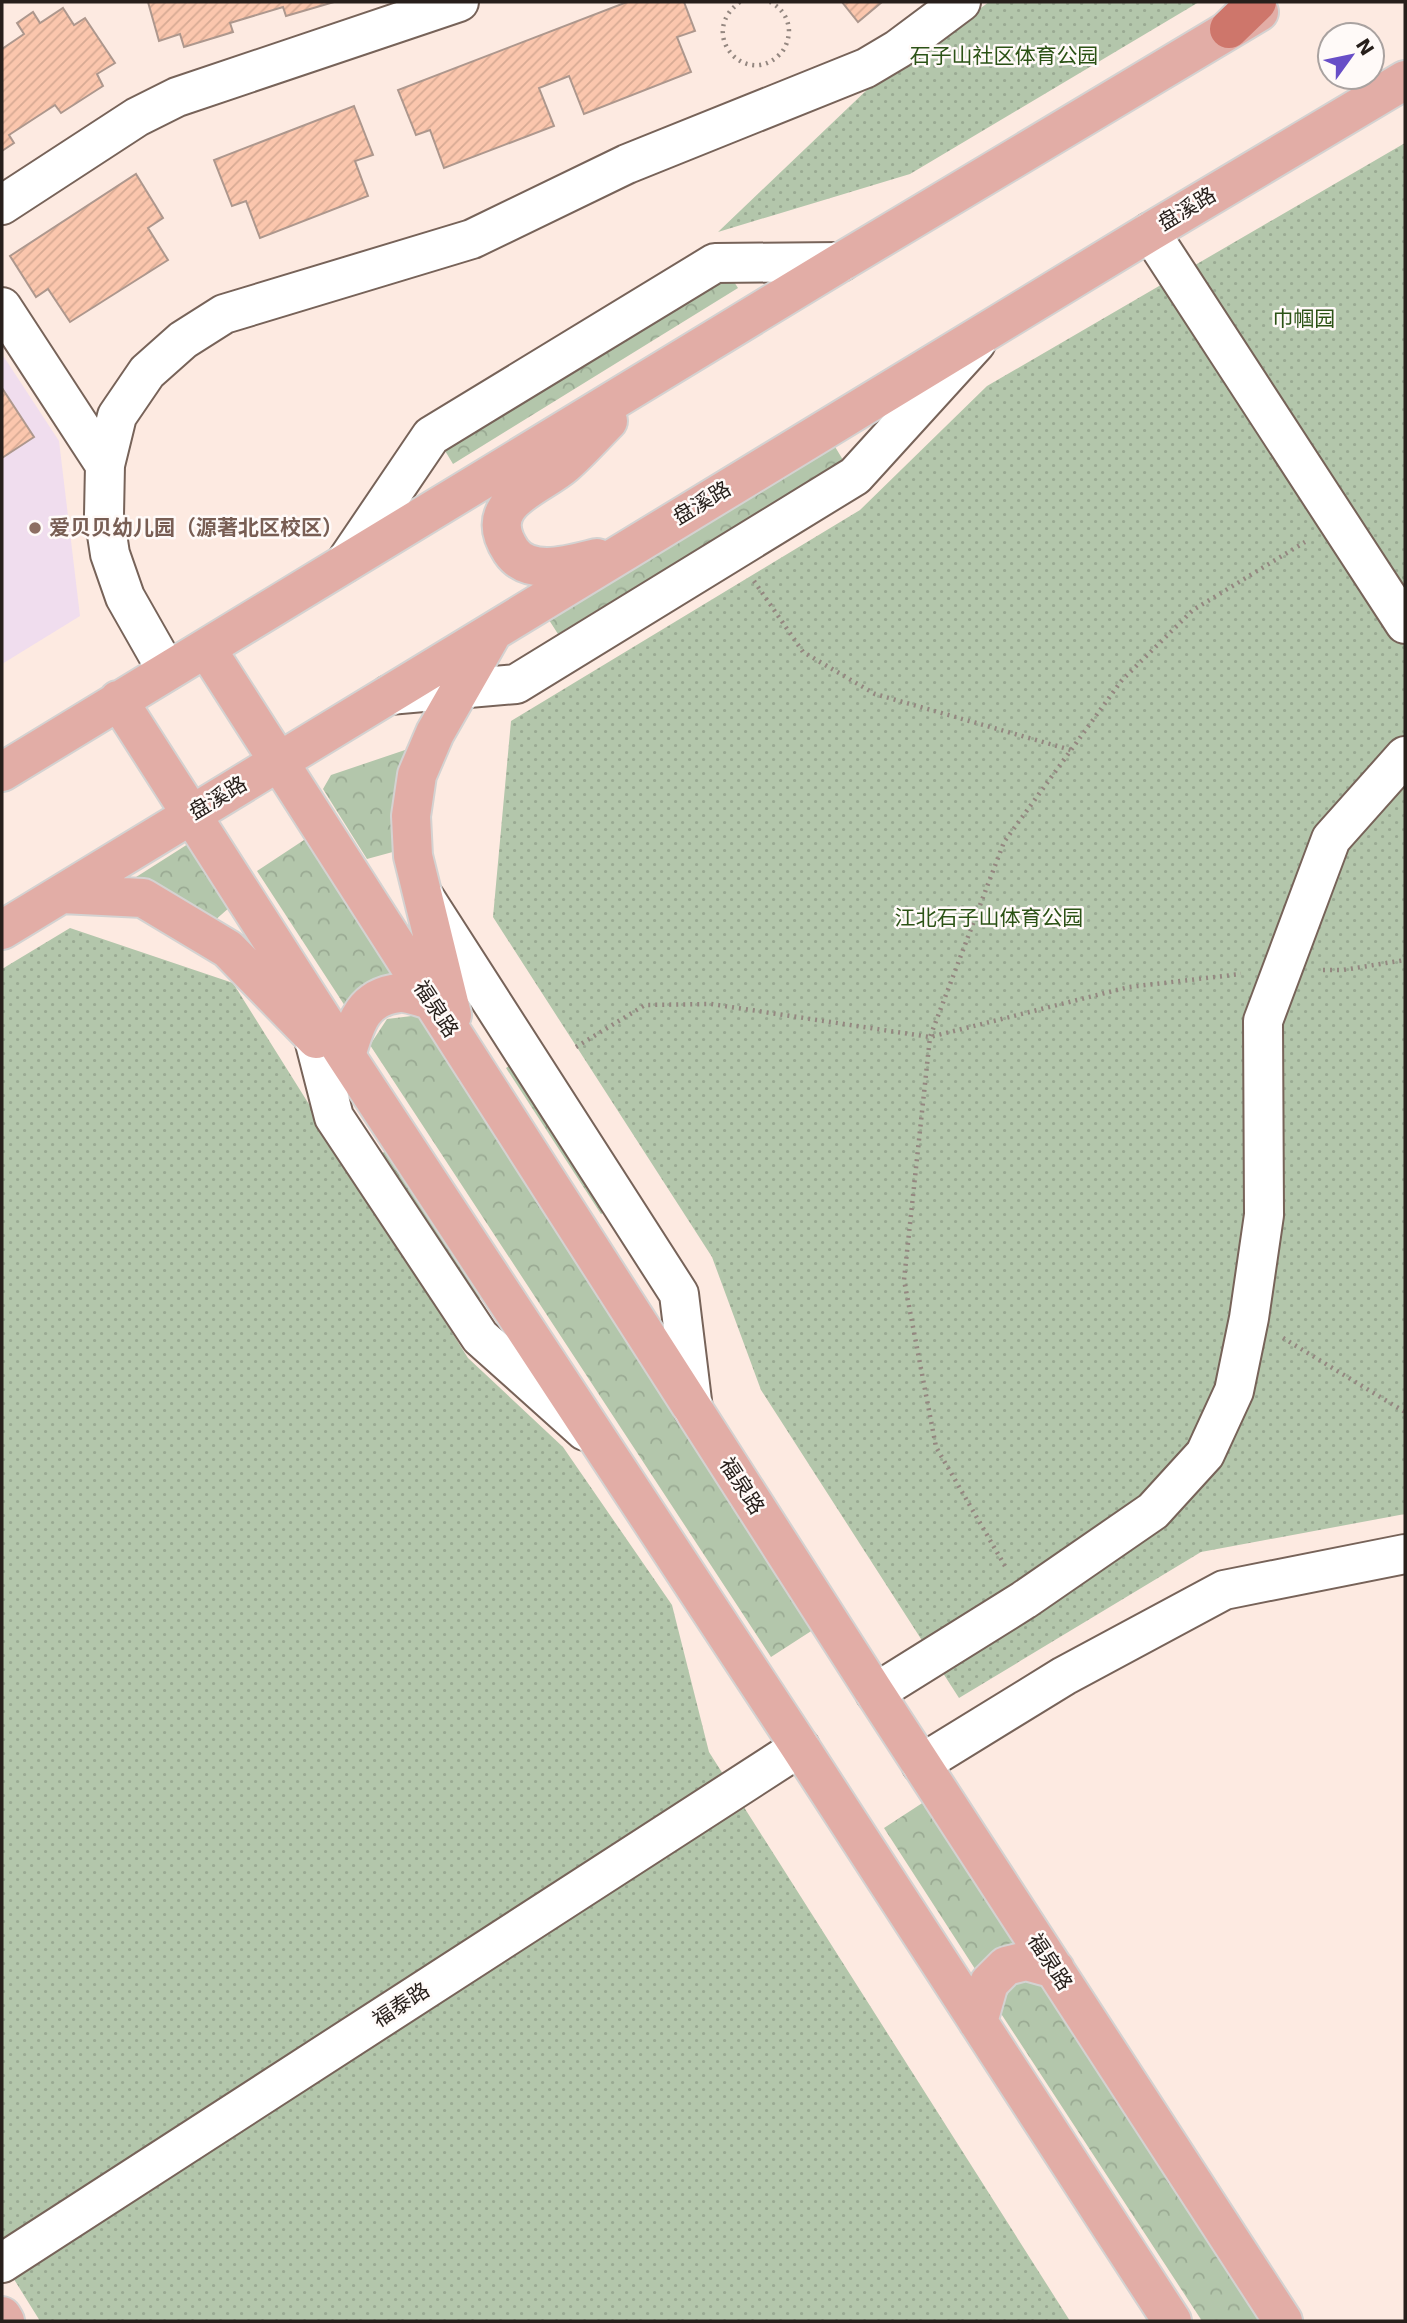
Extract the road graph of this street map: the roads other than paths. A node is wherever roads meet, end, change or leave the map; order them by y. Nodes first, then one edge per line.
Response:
1 (459, 2) edge
2 (961, 2) edge
3 (1257, 2) edge
4 (1276, 2) edge
5 (1229, 29) junction
6 (1405, 80) edge
7 (2, 205) edge
8 (1150, 232) junction
9 (841, 262) junction
10 (2, 307) edge
11 (987, 331) junction
12 (649, 380) junction
13 (105, 465) junction
14 (620, 553) junction
15 (345, 563) junction
16 (1405, 624) edge
17 (492, 633) junction
18 (206, 648) junction
19 (167, 671) junction
20 (459, 689) junction
21 (390, 695) junction
22 (118, 701) junction
23 (1405, 756) edge
24 (278, 762) junction
25 (2, 772) edge
26 (191, 815) junction
27 (62, 894) junction
28 (424, 895) junction
29 (2, 930) edge
30 (299, 982) junction
31 (431, 1000) junction
32 (313, 1036) junction
33 (459, 1044) junction
34 (346, 1056) junction
35 (375, 1100) junction
36 (693, 1409) junction
37 (603, 1447) junction
38 (1405, 1554) edge
39 (875, 1693) junction
40 (800, 1747) junction
41 (921, 1764) junction
42 (1055, 1969) junction
43 (978, 2022) junction
44 (2, 2263) edge
45 (2, 2316) edge
46 (5, 2321) edge
47 (1172, 2321) edge
48 (1283, 2321) edge

1 - 7 street
2 - 13 street
3 - 5 highway
4 - 5 main road
5 - 9 main road
6 - 8 main road, 盘溪路
8 - 11 main road, 盘溪路
8 - 16 street
9 - 12 main road
9 - 15 street
10 - 13 street
11 - 14 main road, 盘溪路
11 - 20 street
12 - 14 main road
12 - 15 main road
13 - 19 street
14 - 17 main road, 盘溪路
15 - 18 main road
17 - 20 main road
17 - 21 main road, 盘溪路
18 - 19 main road
18 - 24 main road, 福泉路
19 - 22 main road
20 - 21 street
20 - 28 main road
21 - 24 main road, 盘溪路
22 - 25 main road
22 - 26 main road
23 - 39 street
24 - 26 main road, 盘溪路
24 - 31 main road, 福泉路
26 - 27 main road, 盘溪路
26 - 30 main road
27 - 29 main road, 盘溪路
27 - 32 main road
28 - 33 main road
28 - 36 street
30 - 32 street
30 - 34 main road
31 - 33 main road, 福泉路
31 - 34 main road
32 - 35 main road
32 - 37 street
33 - 36 main road, 福泉路
34 - 35 main road
35 - 37 main road
36 - 39 main road, 福泉路
37 - 40 main road
38 - 41 street
39 - 41 main road, 福泉路
40 - 43 main road
40 - 44 street, 福泰路
41 - 42 main road, 福泉路
42 - 43 main road
42 - 48 main road, 福泉路
43 - 47 main road
45 - 46 main road

